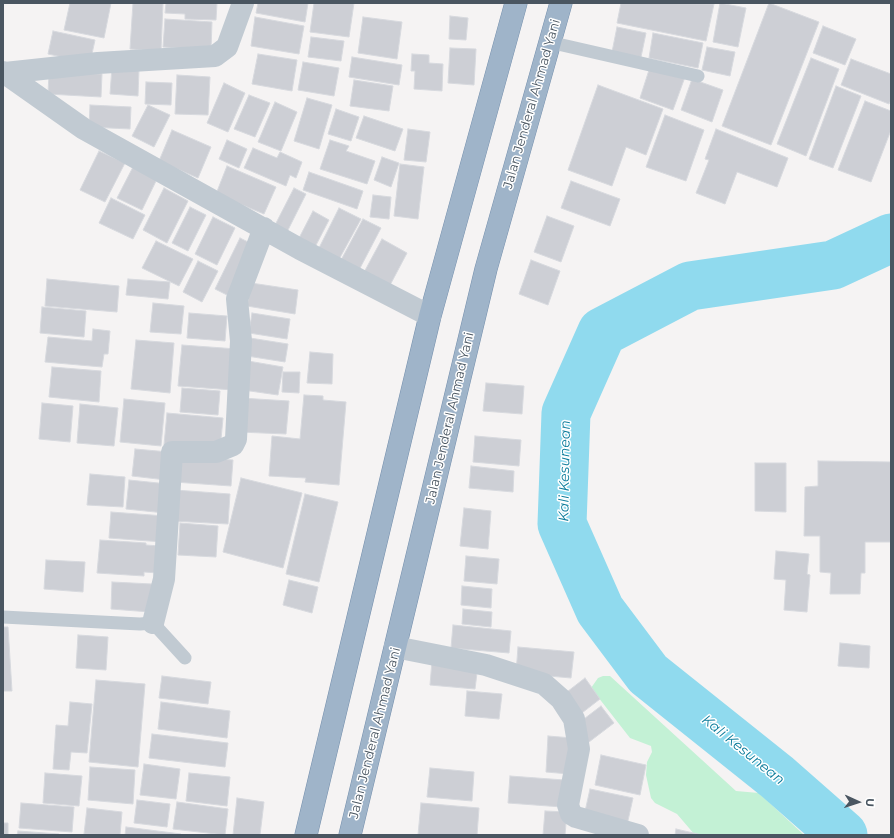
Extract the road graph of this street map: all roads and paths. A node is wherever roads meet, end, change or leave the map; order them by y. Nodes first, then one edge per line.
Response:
1 (242, 3) edge
2 (516, 3) edge
3 (561, 3) edge
4 (549, 42) junction
5 (4, 73) edge
6 (698, 76) dead end
7 (264, 228) junction
8 (430, 316) junction
9 (3, 617) edge
10 (152, 622) junction
11 (395, 647) junction
12 (185, 658) dead end
13 (306, 835) edge
14 (350, 835) edge
15 (638, 835) edge

1 - 5 street
2 - 8 highway
3 - 4 highway, Jalan Jenderal Ahmad Yani
4 - 6 lane
4 - 11 highway, Jalan Jenderal Ahmad Yani
5 - 7 street
7 - 8 street
7 - 10 street
8 - 13 highway
9 - 10 lane
10 - 12 lane
11 - 14 highway, Jalan Jenderal Ahmad Yani
11 - 15 street

